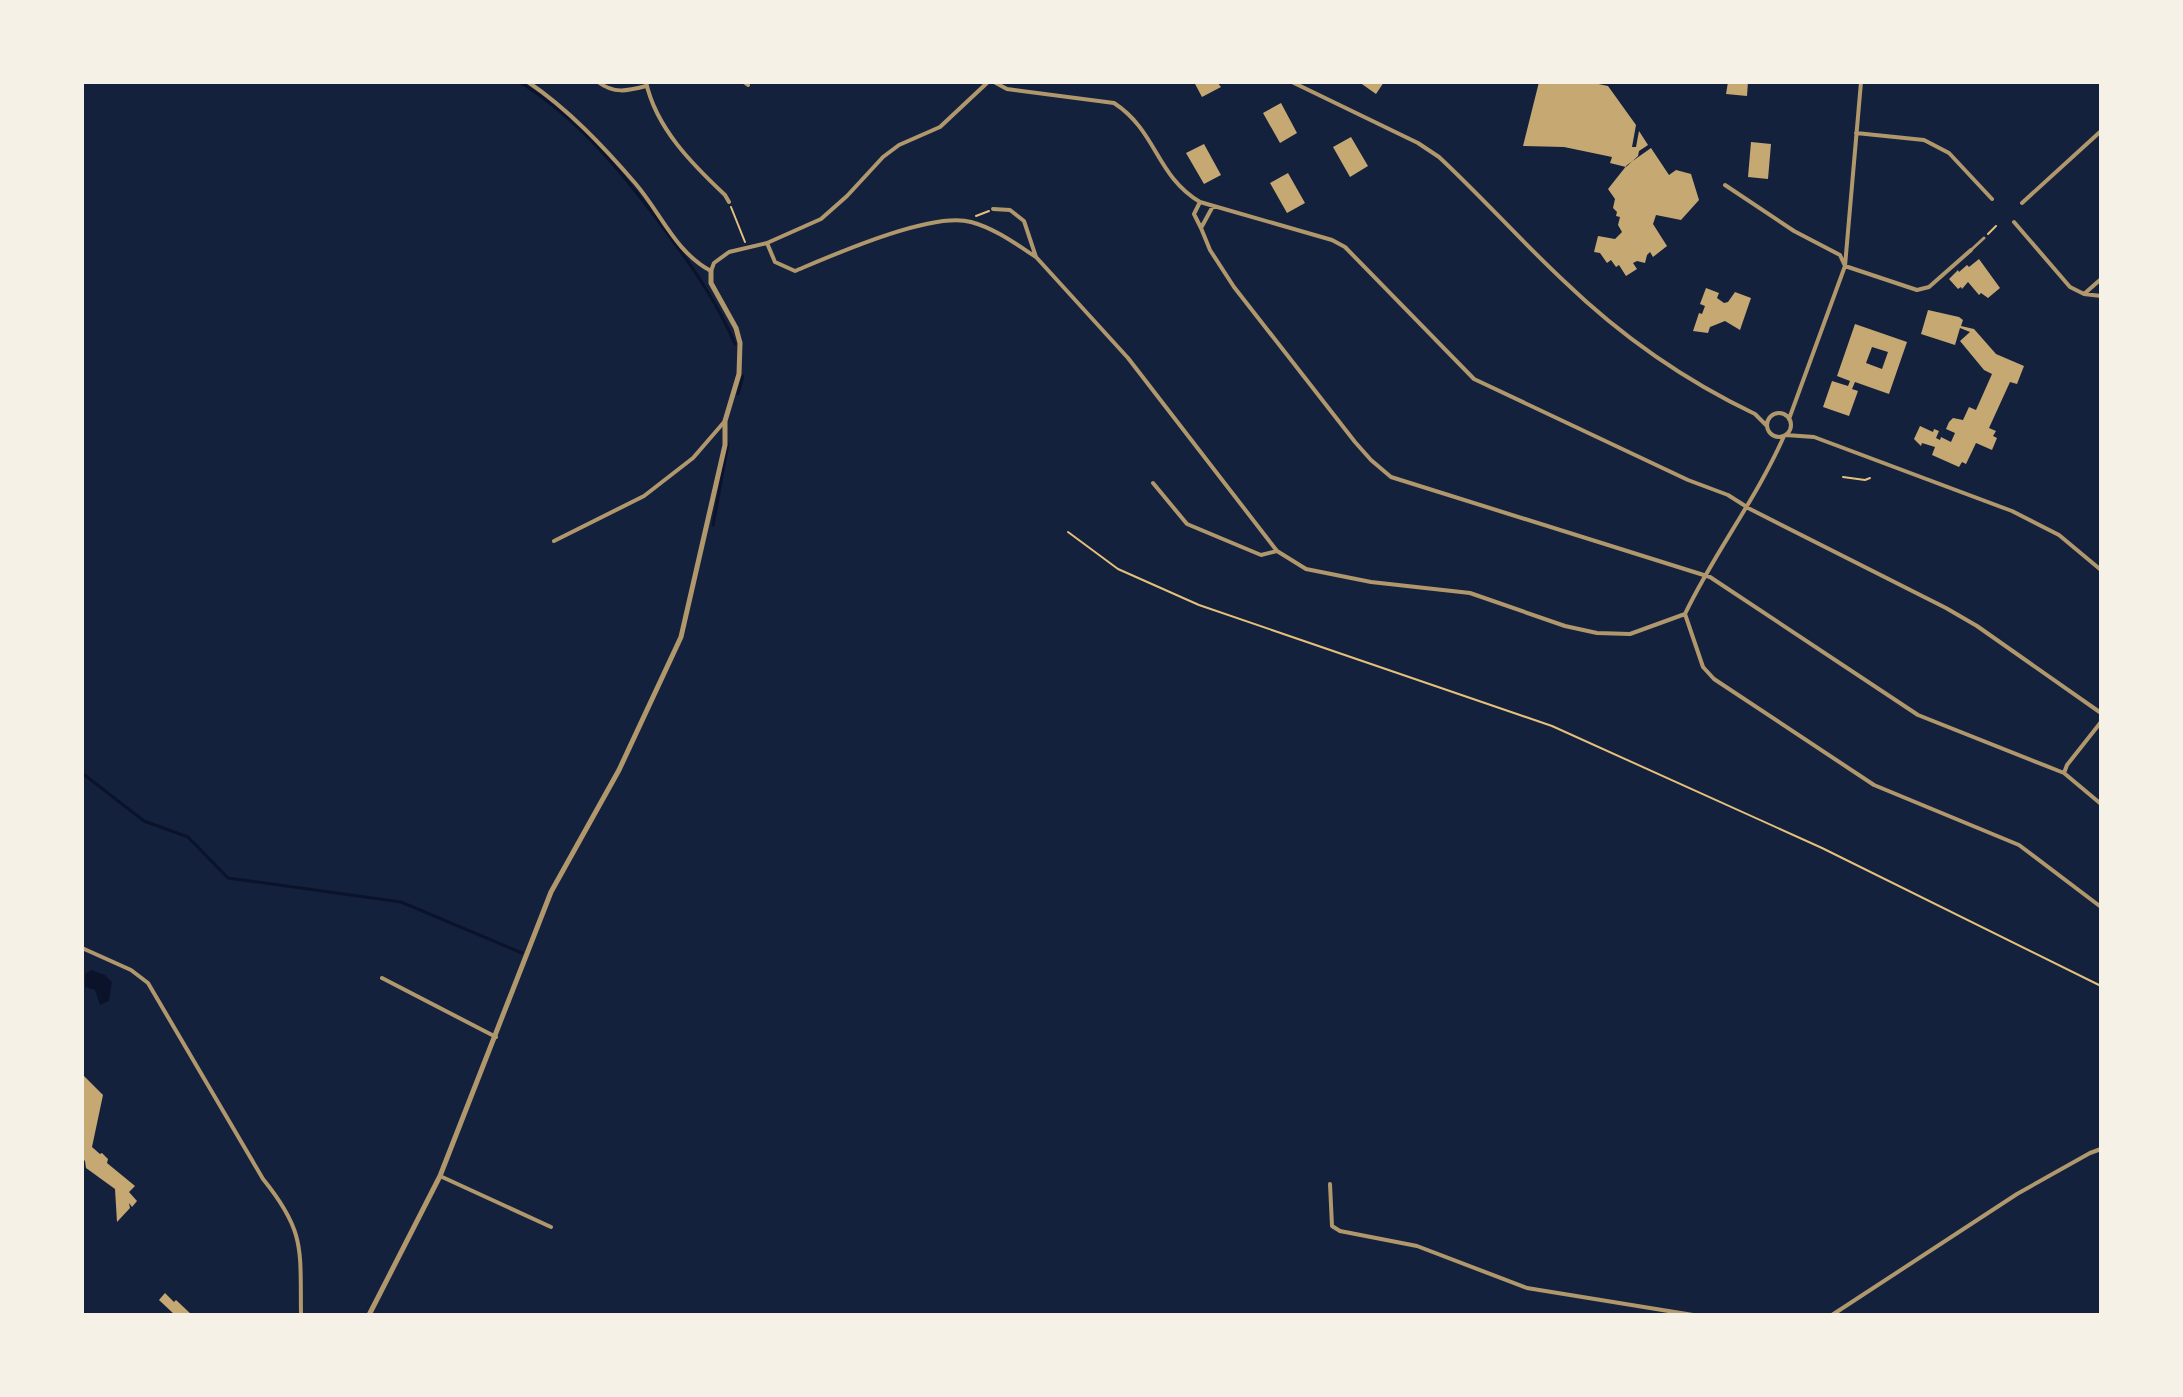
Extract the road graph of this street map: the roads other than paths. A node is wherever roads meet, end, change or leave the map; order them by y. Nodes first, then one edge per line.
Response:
1 (528, 82) edge
2 (598, 82) edge
3 (988, 82) edge
4 (994, 82) edge
5 (1292, 82) edge
6 (1861, 82) edge
7 (646, 84) edge
8 (2101, 131) edge
9 (1856, 133) junction
10 (1725, 185) dead end
11 (1992, 199) dead end
12 (729, 202) road end
13 (1200, 202) junction
14 (2022, 203) dead end
15 (1213, 206) junction
16 (993, 209) road end
17 (2014, 222) dead end
18 (1201, 228) junction
19 (1984, 238) road end
20 (767, 243) junction
21 (1971, 250) joint
22 (1036, 257) junction
23 (1845, 266) junction
24 (711, 271) junction
25 (2101, 279) edge
26 (2084, 294) junction
27 (2101, 296) edge
28 (1793, 404) junction
29 (1755, 414) junction
30 (1777, 414) junction
31 (1790, 420) junction
32 (725, 421) junction
33 (1767, 426) junction
34 (1806, 435) junction
35 (1785, 436) junction
36 (1775, 437) junction
37 (1777, 452) junction
38 (1153, 483) dead end
39 (1746, 506) junction
40 (554, 541) dead end
41 (1277, 551) junction
42 (2101, 570) edge
43 (1704, 574) junction
44 (1685, 614) junction
45 (2101, 713) edge
46 (2101, 722) edge
47 (2064, 773) junction
48 (2101, 804) edge
49 (2101, 907) edge
50 (82, 948) edge
51 (382, 978) dead end
52 (496, 1037) junction
53 (2101, 1149) edge
54 (440, 1176) junction
55 (1330, 1184) dead end
56 (551, 1227) dead end
57 (301, 1315) edge
58 (369, 1315) edge
59 (1693, 1315) edge
60 (1832, 1315) edge

1 - 24 street
2 - 7 street
3 - 20 street
4 - 13 street
5 - 29 street
6 - 9 street
7 - 12 street
8 - 14 street
9 - 11 street
9 - 23 street
10 - 23 street
13 - 15 street
13 - 18 street
15 - 18 street
15 - 39 street
16 - 22 street
17 - 26 street
18 - 43 street
19 - 21 street
20 - 22 street
20 - 24 street
21 - 23 street
22 - 41 street
23 - 28 street
24 - 32 street
25 - 26 street
26 - 27 street
28 - 30 street
28 - 31 street
29 - 30 street
29 - 33 street
30 - 31 street
30 - 33 street
31 - 34 street
31 - 35 street
32 - 40 street
32 - 52 street
33 - 36 street
34 - 35 street
34 - 42 street
35 - 36 street
35 - 37 street
36 - 37 street
37 - 39 street
38 - 41 street
39 - 43 street
39 - 45 street
41 - 44 street
43 - 44 street
43 - 47 street
44 - 49 street
46 - 47 street
47 - 48 street
50 - 57 street
51 - 52 street
52 - 54 street
53 - 60 street
54 - 56 street
54 - 58 street
55 - 59 street

